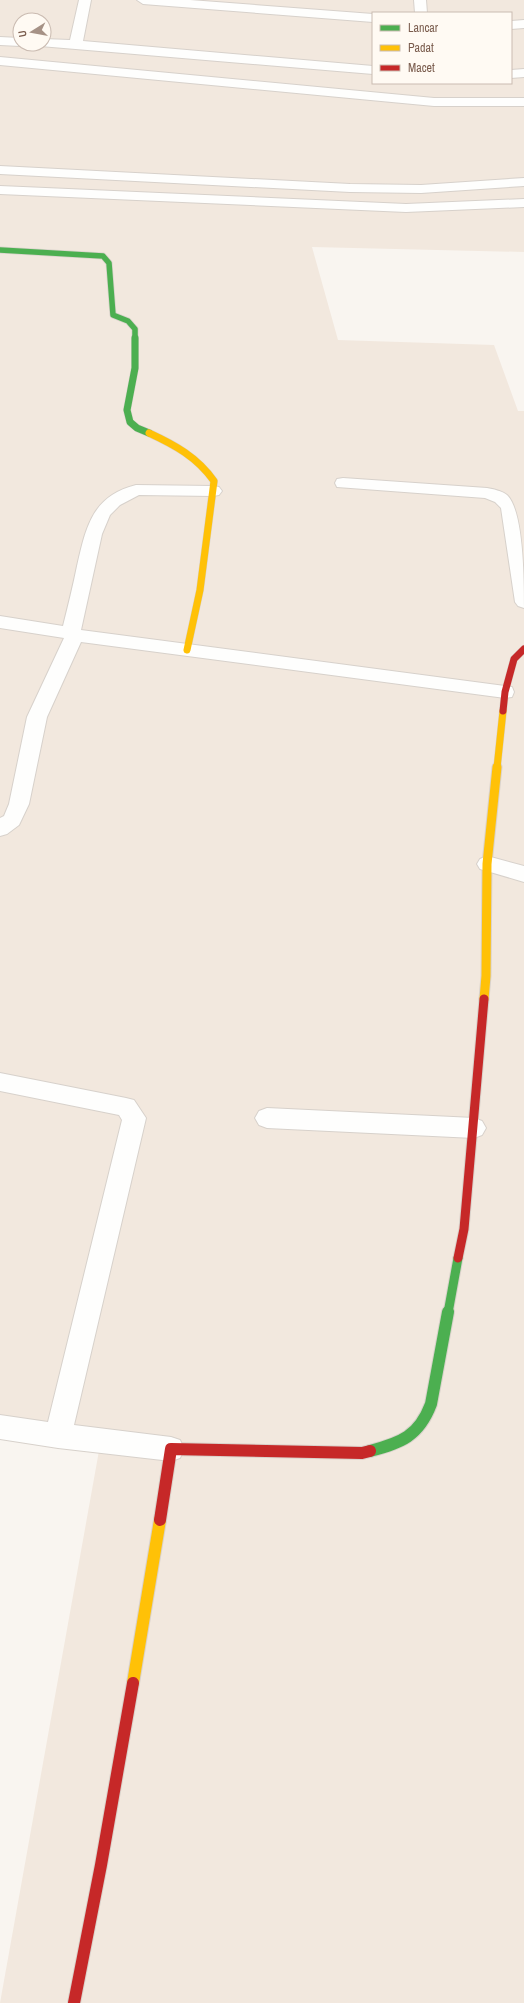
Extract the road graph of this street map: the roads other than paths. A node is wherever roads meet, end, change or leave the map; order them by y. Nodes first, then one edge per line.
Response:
1 (85, 0) edge
2 (143, 0) edge
3 (306, 0) edge
4 (420, 0) edge
5 (200, 2) edge
6 (421, 12) edge
7 (306, 14) junction
8 (372, 18) edge
9 (524, 24) edge
10 (512, 25) edge
11 (0, 41) edge
12 (12, 42) edge
13 (52, 43) edge
14 (76, 44) junction
15 (0, 61) edge
16 (372, 70) edge
17 (512, 74) edge
18 (524, 74) edge
19 (524, 102) edge
20 (0, 170) edge
21 (522, 185) edge
22 (0, 190) edge
23 (524, 203) edge
24 (0, 250) edge
25 (343, 483) dead end
26 (213, 491) junction
27 (524, 602) edge
28 (0, 622) edge
29 (73, 634) junction
30 (524, 649) edge
31 (187, 650) junction
32 (505, 692) junction
33 (0, 829) edge
34 (487, 864) junction
35 (524, 874) edge
36 (0, 1082) edge
37 (267, 1118) dead end
38 (474, 1128) junction
39 (0, 1427) edge
40 (58, 1436) junction
41 (171, 1449) junction
42 (74, 2003) edge

1 - 14 street
2 - 5 street
3 - 7 street
4 - 6 street
5 - 7 street
7 - 8 street
9 - 10 street
11 - 12 street
13 - 14 street
14 - 16 street
15 - 19 street
17 - 18 street
20 - 21 street
22 - 23 street
24 - 26 street
25 - 27 street
26 - 29 street
26 - 31 street
28 - 29 street
29 - 31 street
29 - 33 street
30 - 32 street
31 - 32 street
32 - 34 street
34 - 35 street
34 - 38 street
36 - 40 street
37 - 38 street
38 - 41 street
39 - 40 street
40 - 41 street
41 - 42 street

